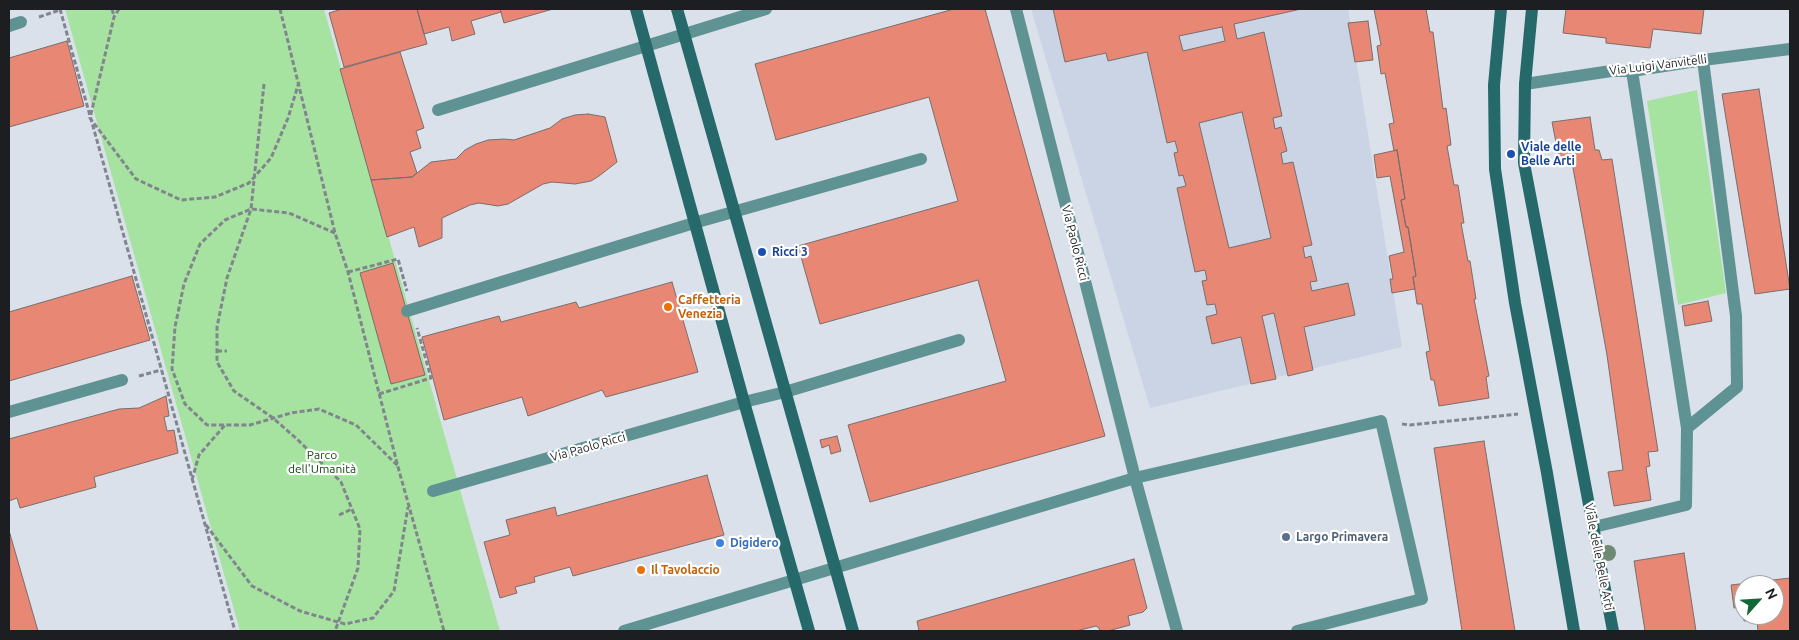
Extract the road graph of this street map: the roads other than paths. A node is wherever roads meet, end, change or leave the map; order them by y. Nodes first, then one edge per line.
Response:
1 (636, 9) edge
2 (677, 9) edge
3 (766, 9) edge
4 (1016, 9) edge
5 (1501, 9) edge
6 (1532, 9) edge
7 (22, 22) dead end
8 (9, 26) edge
9 (683, 35) junction
10 (645, 47) junction
11 (1790, 48) edge
12 (1704, 60) junction
13 (1632, 71) junction
14 (1526, 84) junction
15 (438, 110) dead end
16 (921, 159) dead end
17 (735, 212) junction
18 (694, 223) junction
19 (407, 310) dead end
20 (959, 340) dead end
21 (122, 380) dead end
22 (786, 392) junction
23 (744, 402) junction
24 (9, 412) edge
25 (1687, 428) junction
26 (1135, 478) junction
27 (433, 491) dead end
28 (1594, 527) junction
29 (836, 568) junction
30 (795, 581) junction
31 (624, 631) edge
32 (809, 631) edge
33 (853, 631) edge
34 (1177, 631) edge
35 (1297, 631) edge
36 (1574, 631) edge
37 (1613, 631) edge

1 - 10 street
2 - 9 street
3 - 9 street
4 - 26 street, Via Paolo Ricci
5 - 36 street
6 - 14 street, Viale delle Belle Arti
7 - 8 street
9 - 10 street
9 - 17 street
10 - 15 street
10 - 18 street
11 - 12 street, Via Luigi Vanvitelli
12 - 13 street, Via Luigi Vanvitelli
12 - 25 street
13 - 14 street, Via Luigi Vanvitelli
13 - 25 street
14 - 28 street, Viale delle Belle Arti
16 - 17 street
17 - 18 street
17 - 22 street
18 - 19 street
18 - 23 street
20 - 22 street, Via Paolo Ricci
21 - 24 street
22 - 23 street, Via Paolo Ricci
22 - 29 street
23 - 27 street, Via Paolo Ricci
23 - 30 street
25 - 28 street
26 - 29 street
26 - 34 street, Via Paolo Ricci
26 - 35 street
28 - 37 street, Viale delle Belle Arti
29 - 30 street
29 - 33 street
30 - 31 street
30 - 32 street

